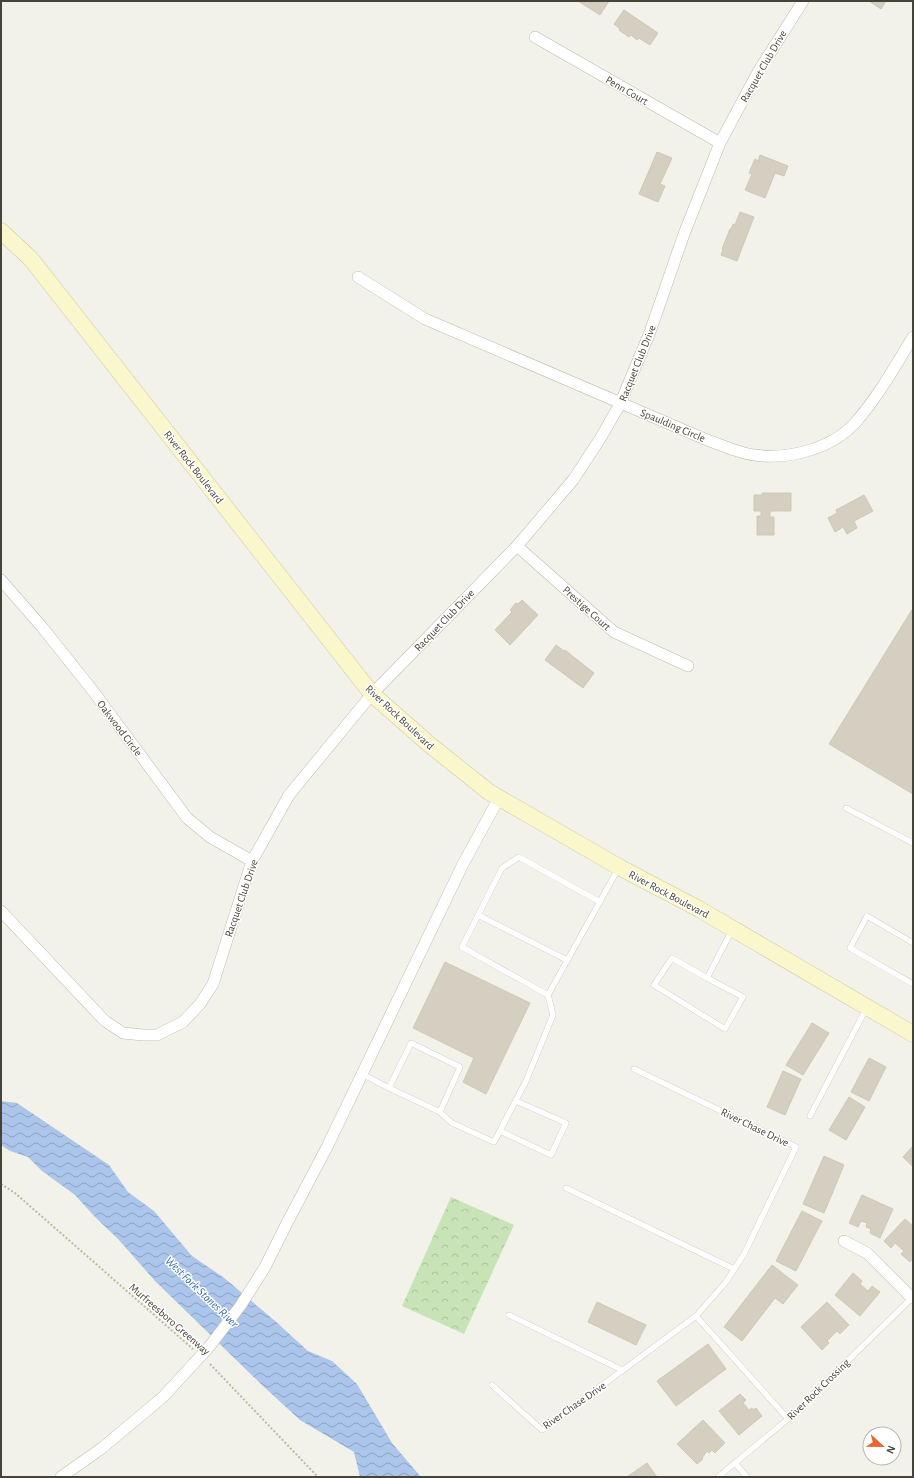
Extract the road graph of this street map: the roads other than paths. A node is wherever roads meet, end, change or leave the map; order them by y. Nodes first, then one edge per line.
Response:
1 (803, 1) edge
2 (535, 37) dead end
3 (720, 143) junction
4 (1, 231) edge
5 (358, 277) dead end
6 (913, 336) edge
7 (620, 404) junction
8 (516, 546) junction
9 (1, 580) edge
10 (688, 666) dead end
11 (372, 694) junction
12 (499, 798) junction
13 (846, 808) dead end
14 (913, 843) edge
15 (252, 861) junction
16 (619, 867) junction
17 (600, 902) junction
18 (1, 911) edge
19 (478, 915) junction
20 (733, 928) junction
21 (913, 943) edge
22 (567, 960) junction
23 (707, 978) junction
24 (913, 984) edge
25 (548, 995) junction
26 (868, 1007) junction
27 (913, 1034) edge
28 (634, 1068) dead end
29 (362, 1074) junction
30 (389, 1088) junction
31 (516, 1100) junction
32 (440, 1112) junction
33 (810, 1116) dead end
34 (500, 1131) junction
35 (566, 1188) dead end
36 (844, 1241) dead end
37 (734, 1269) junction
38 (912, 1297) edge
39 (509, 1315) dead end
40 (696, 1316) junction
41 (622, 1370) junction
42 (492, 1385) dead end
43 (788, 1419) junction
44 (735, 1463) junction
45 (61, 1477) edge
46 (718, 1477) edge
47 (747, 1477) edge

1 - 3 street, Racquet Club Drive
2 - 3 street, Penn Court
3 - 7 street, Racquet Club Drive
4 - 11 street, River Rock Boulevard
5 - 7 street, Spaulding Circle
6 - 7 street, Spaulding Circle
7 - 8 street, Racquet Club Drive
8 - 10 street, Prestige Court
8 - 11 street, Racquet Club Drive
9 - 15 street, Oakwood Circle
11 - 12 street, River Rock Boulevard
11 - 15 street, Racquet Club Drive
12 - 16 street, River Rock Boulevard
12 - 29 street
13 - 14 lane
15 - 18 street, Racquet Club Drive
16 - 17 lane
16 - 20 street, River Rock Boulevard
17 - 19 lane
17 - 22 lane
19 - 22 lane
19 - 25 lane
20 - 23 lane
20 - 26 street, River Rock Boulevard
21 - 24 lane
22 - 25 lane
23 - 23 lane
25 - 31 lane
26 - 27 street, River Rock Boulevard
26 - 33 lane
28 - 37 lane, River Chase Drive
29 - 30 lane
29 - 45 street, bridge
30 - 32 lane
30 - 32 lane
31 - 34 lane
31 - 34 lane
32 - 34 lane
35 - 37 lane
36 - 38 street
37 - 40 lane, River Chase Drive
38 - 43 lane, River Rock Crossing
39 - 41 lane
40 - 41 lane, River Chase Drive
40 - 43 lane
41 - 42 lane, River Chase Drive
43 - 44 lane, River Rock Crossing
44 - 46 lane, River Rock Crossing
44 - 47 lane

